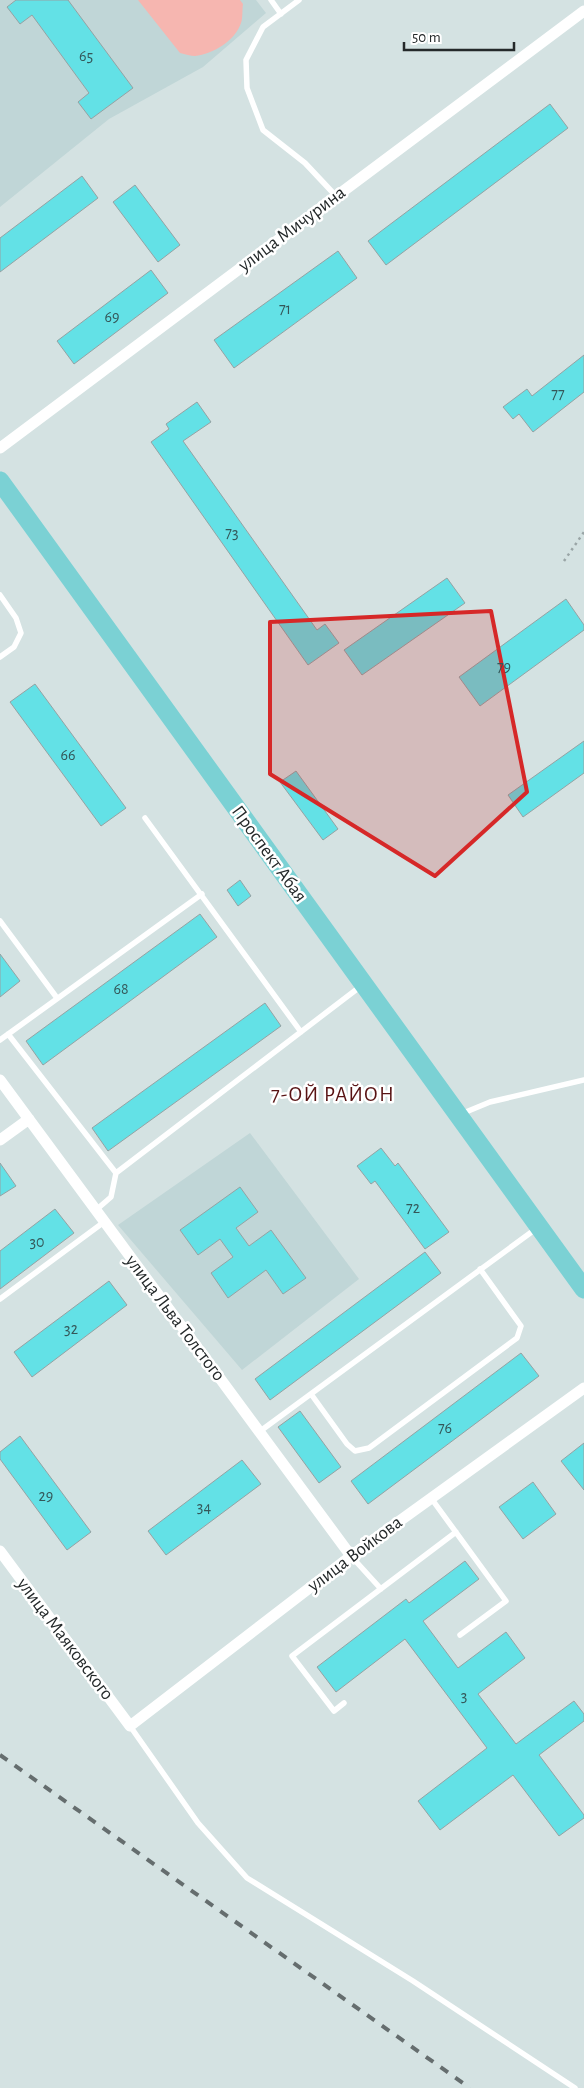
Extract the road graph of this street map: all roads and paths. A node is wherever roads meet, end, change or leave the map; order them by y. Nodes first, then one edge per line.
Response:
1 (271, 0) edge
2 (299, 0) edge
3 (584, 11) edge
4 (280, 14) junction
5 (336, 196) junction
6 (0, 448) edge
7 (0, 481) edge
8 (584, 532) edge
9 (564, 561) dead end
10 (0, 595) edge
11 (0, 657) edge
12 (145, 818) dead end
13 (202, 894) junction
14 (0, 921) edge
15 (363, 984) junction
16 (57, 998) junction
17 (301, 1032) junction
18 (8, 1034) junction
19 (0, 1040) edge
20 (0, 1080) edge
21 (584, 1080) edge
22 (458, 1115) junction
23 (29, 1119) junction
24 (0, 1140) edge
25 (116, 1173) junction
26 (95, 1210) junction
27 (104, 1222) junction
28 (539, 1227) junction
29 (480, 1270) junction
30 (584, 1289) edge
31 (0, 1299) edge
32 (584, 1388) edge
33 (311, 1394) junction
34 (259, 1432) junction
35 (431, 1498) junction
36 (456, 1532) junction
37 (0, 1551) edge
38 (351, 1556) junction
39 (380, 1589) junction
40 (460, 1635) dead end
41 (344, 1703) dead end
42 (130, 1726) junction
43 (575, 2088) edge

1 - 4 lane
2 - 4 lane
3 - 5 street, улица Мичурина
4 - 5 lane
5 - 6 street, улица Мичурина
7 - 15 main road, Проспект Абая
8 - 9 path
10 - 11 lane
12 - 13 lane
13 - 16 lane
13 - 17 lane
14 - 16 lane
15 - 17 lane
15 - 22 main road, Проспект Абая
16 - 18 lane
17 - 25 lane
18 - 19 lane
18 - 25 lane
20 - 23 street, улица Льва Толстого
21 - 22 lane
22 - 28 main road, Проспект Абая
23 - 24 street
23 - 26 street, улица Льва Толстого
25 - 26 lane
26 - 27 street, улица Льва Толстого
27 - 31 lane
27 - 34 street, улица Льва Толстого
28 - 29 lane
28 - 30 main road, Проспект Абая
29 - 33 lane
29 - 33 lane
32 - 35 street, улица Войкова
33 - 34 lane
34 - 38 street, улица Льва Толстого
35 - 36 lane
35 - 38 street, улица Войкова
36 - 39 lane
36 - 40 lane
37 - 42 street, улица Маяковского
38 - 39 lane
38 - 42 street, улица Войкова
39 - 41 lane
42 - 43 lane

